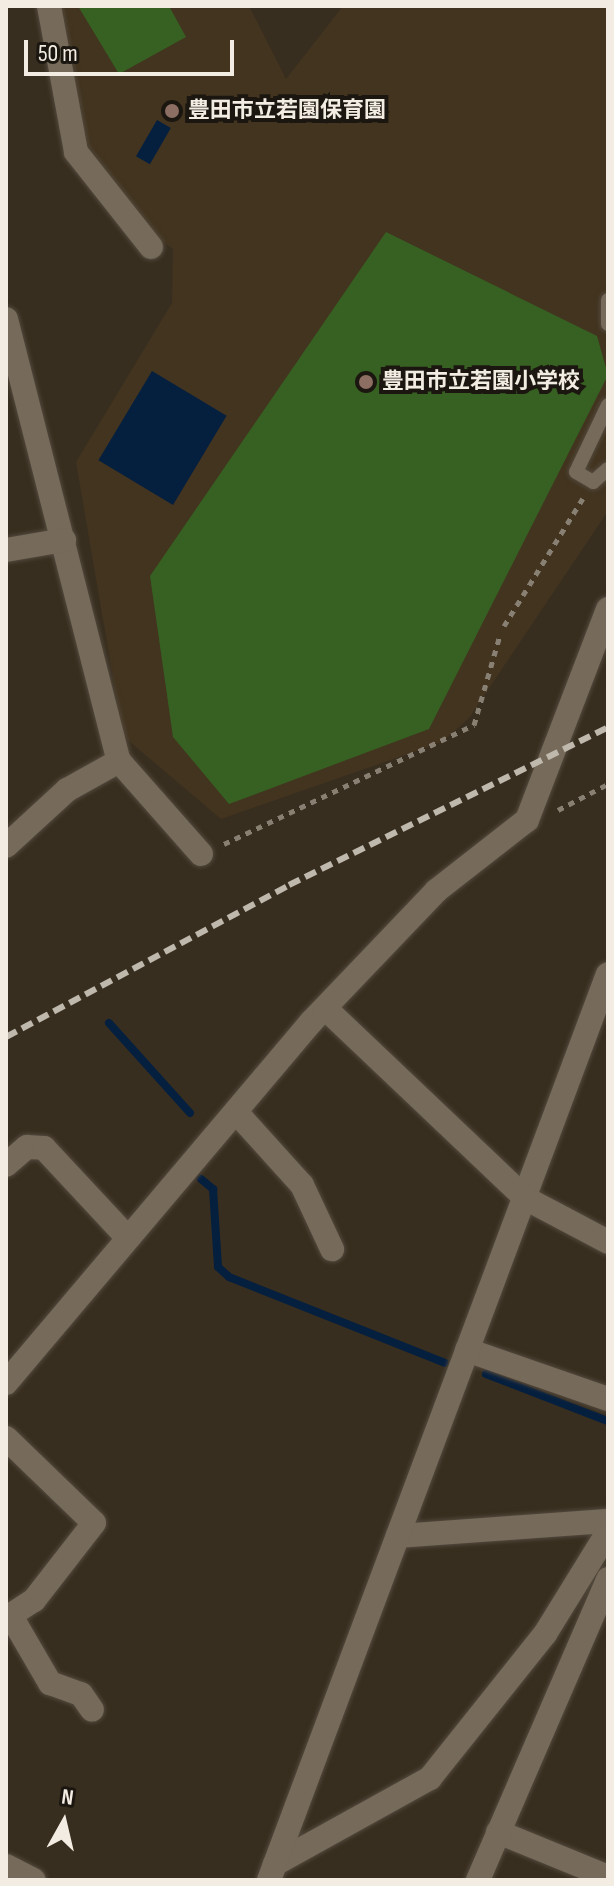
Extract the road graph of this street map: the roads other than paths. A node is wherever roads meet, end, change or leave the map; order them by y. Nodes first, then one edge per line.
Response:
1 (49, 6) edge
2 (151, 247) dead end
3 (608, 300) edge
4 (6, 319) edge
5 (608, 324) edge
6 (608, 405) edge
7 (608, 469) edge
8 (64, 540) junction
9 (6, 550) edge
10 (608, 609) edge
11 (119, 761) junction
12 (6, 846) edge
13 (201, 854) road end
14 (608, 974) edge
15 (325, 1008) junction
16 (236, 1112) junction
17 (6, 1165) edge
18 (525, 1198) junction
19 (128, 1238) junction
20 (608, 1242) edge
21 (332, 1249) dead end
22 (467, 1350) junction
23 (6, 1383) edge
24 (608, 1399) edge
25 (6, 1438) edge
26 (608, 1521) edge
27 (608, 1532) edge
28 (398, 1536) junction
29 (608, 1579) edge
30 (9, 1617) edge
31 (92, 1710) dead end
32 (498, 1832) junction
33 (6, 1866) edge
34 (272, 1872) edge
35 (608, 1877) edge
36 (34, 1880) edge
37 (478, 1880) edge

1 - 2 street
3 - 5 lane
4 - 8 street
6 - 7 lane
8 - 9 street
8 - 11 street
10 - 15 street
11 - 12 street
11 - 13 street
14 - 18 street
15 - 16 street
15 - 18 street
16 - 19 street
16 - 21 street
17 - 19 street
18 - 20 street
18 - 22 street
19 - 23 street
22 - 24 street
22 - 28 street
25 - 30 street
26 - 28 street
27 - 34 street
28 - 34 street
29 - 32 street
30 - 31 street
32 - 35 street
32 - 37 street
33 - 36 street

